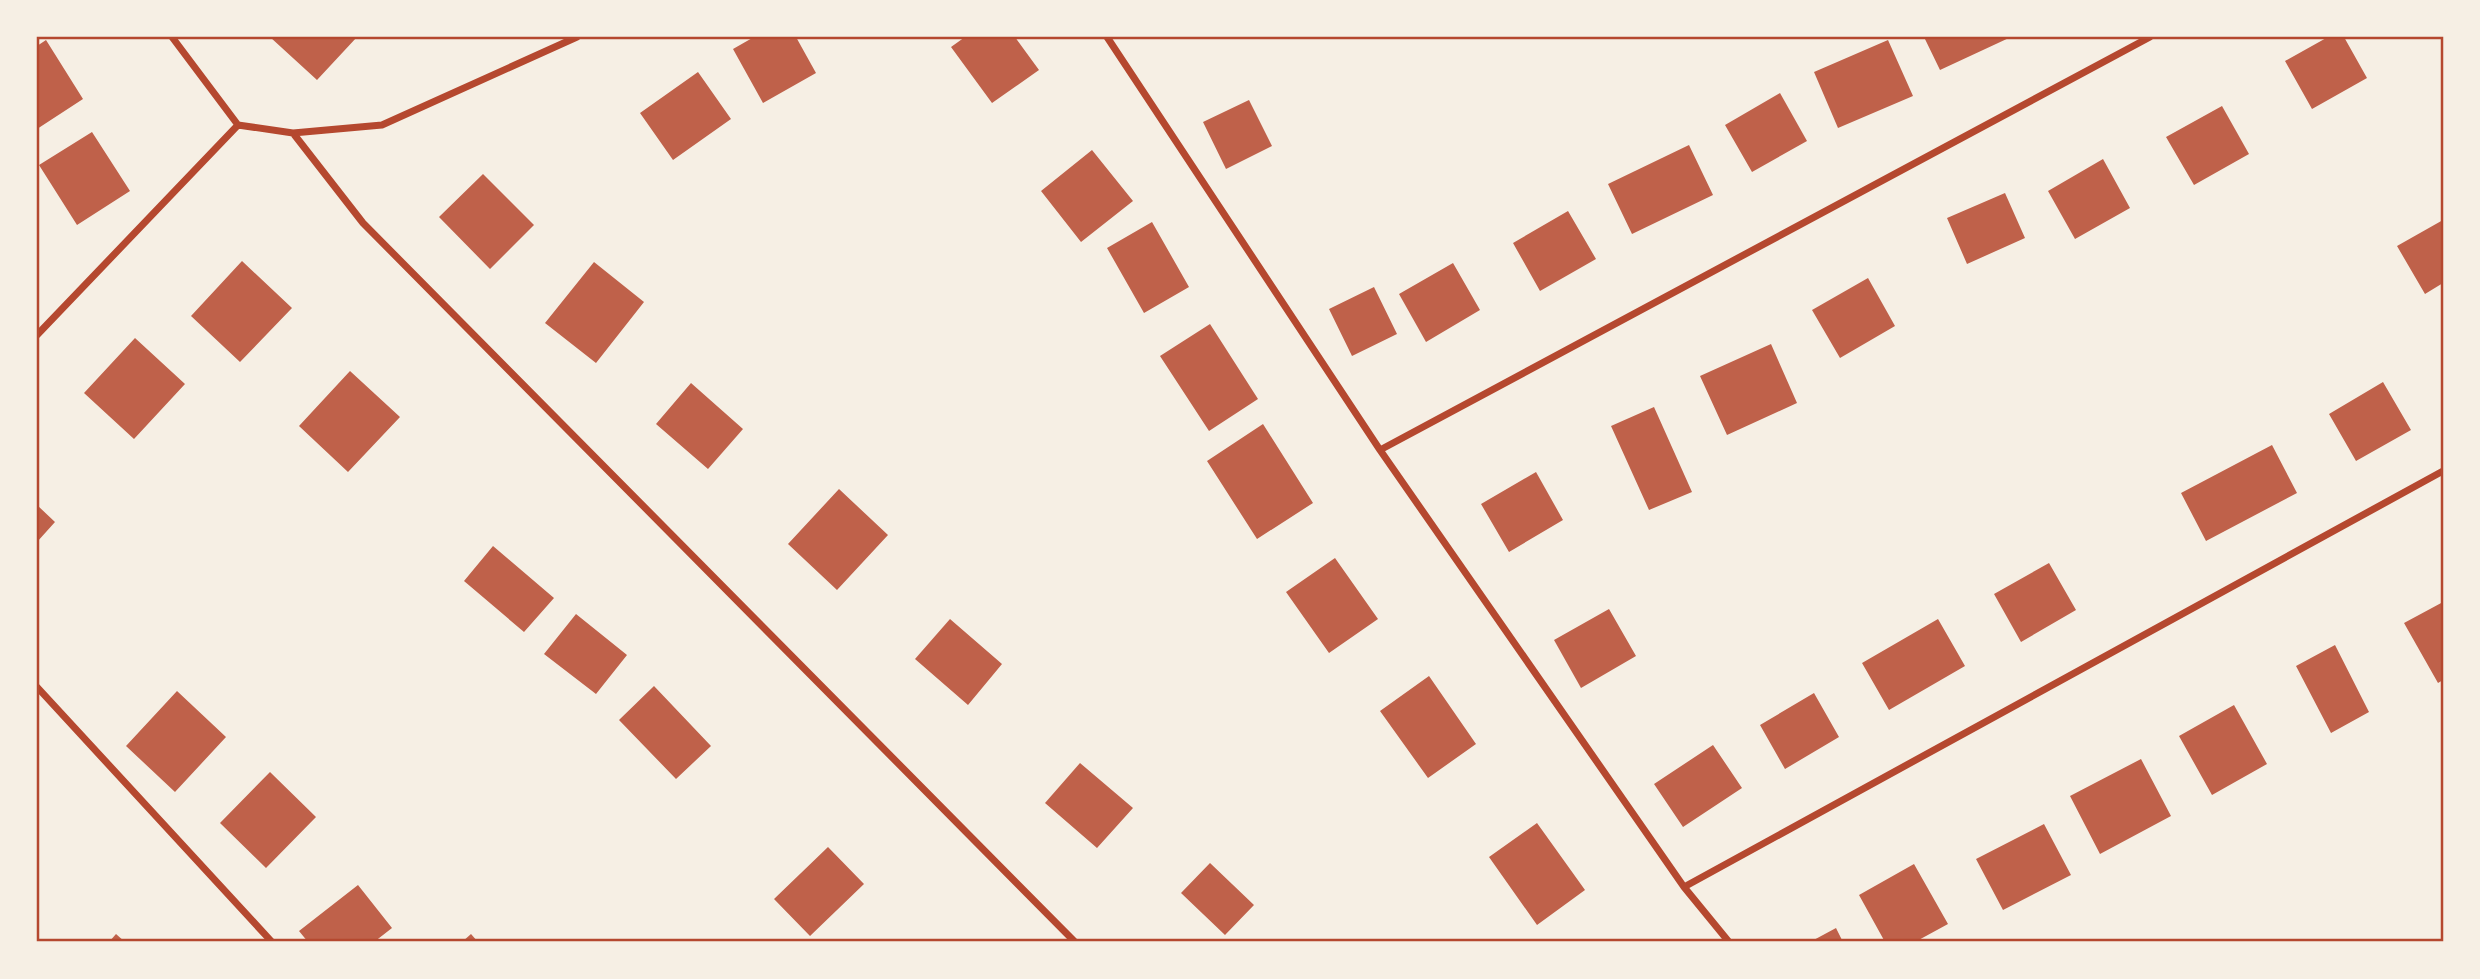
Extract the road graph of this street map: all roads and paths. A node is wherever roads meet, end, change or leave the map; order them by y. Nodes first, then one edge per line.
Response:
1 (172, 37) edge
2 (577, 37) edge
3 (1107, 37) edge
4 (2150, 37) edge
5 (238, 125) junction
6 (293, 133) junction
7 (37, 335) edge
8 (1380, 450) junction
9 (2443, 471) edge
10 (37, 687) edge
11 (1684, 887) junction
12 (272, 942) edge
13 (1075, 942) edge
14 (1729, 942) edge

1 - 5 street
2 - 6 street
3 - 8 street
4 - 8 street
5 - 6 street
5 - 7 street
6 - 13 street
8 - 11 street
9 - 11 street
10 - 12 street
11 - 14 street

